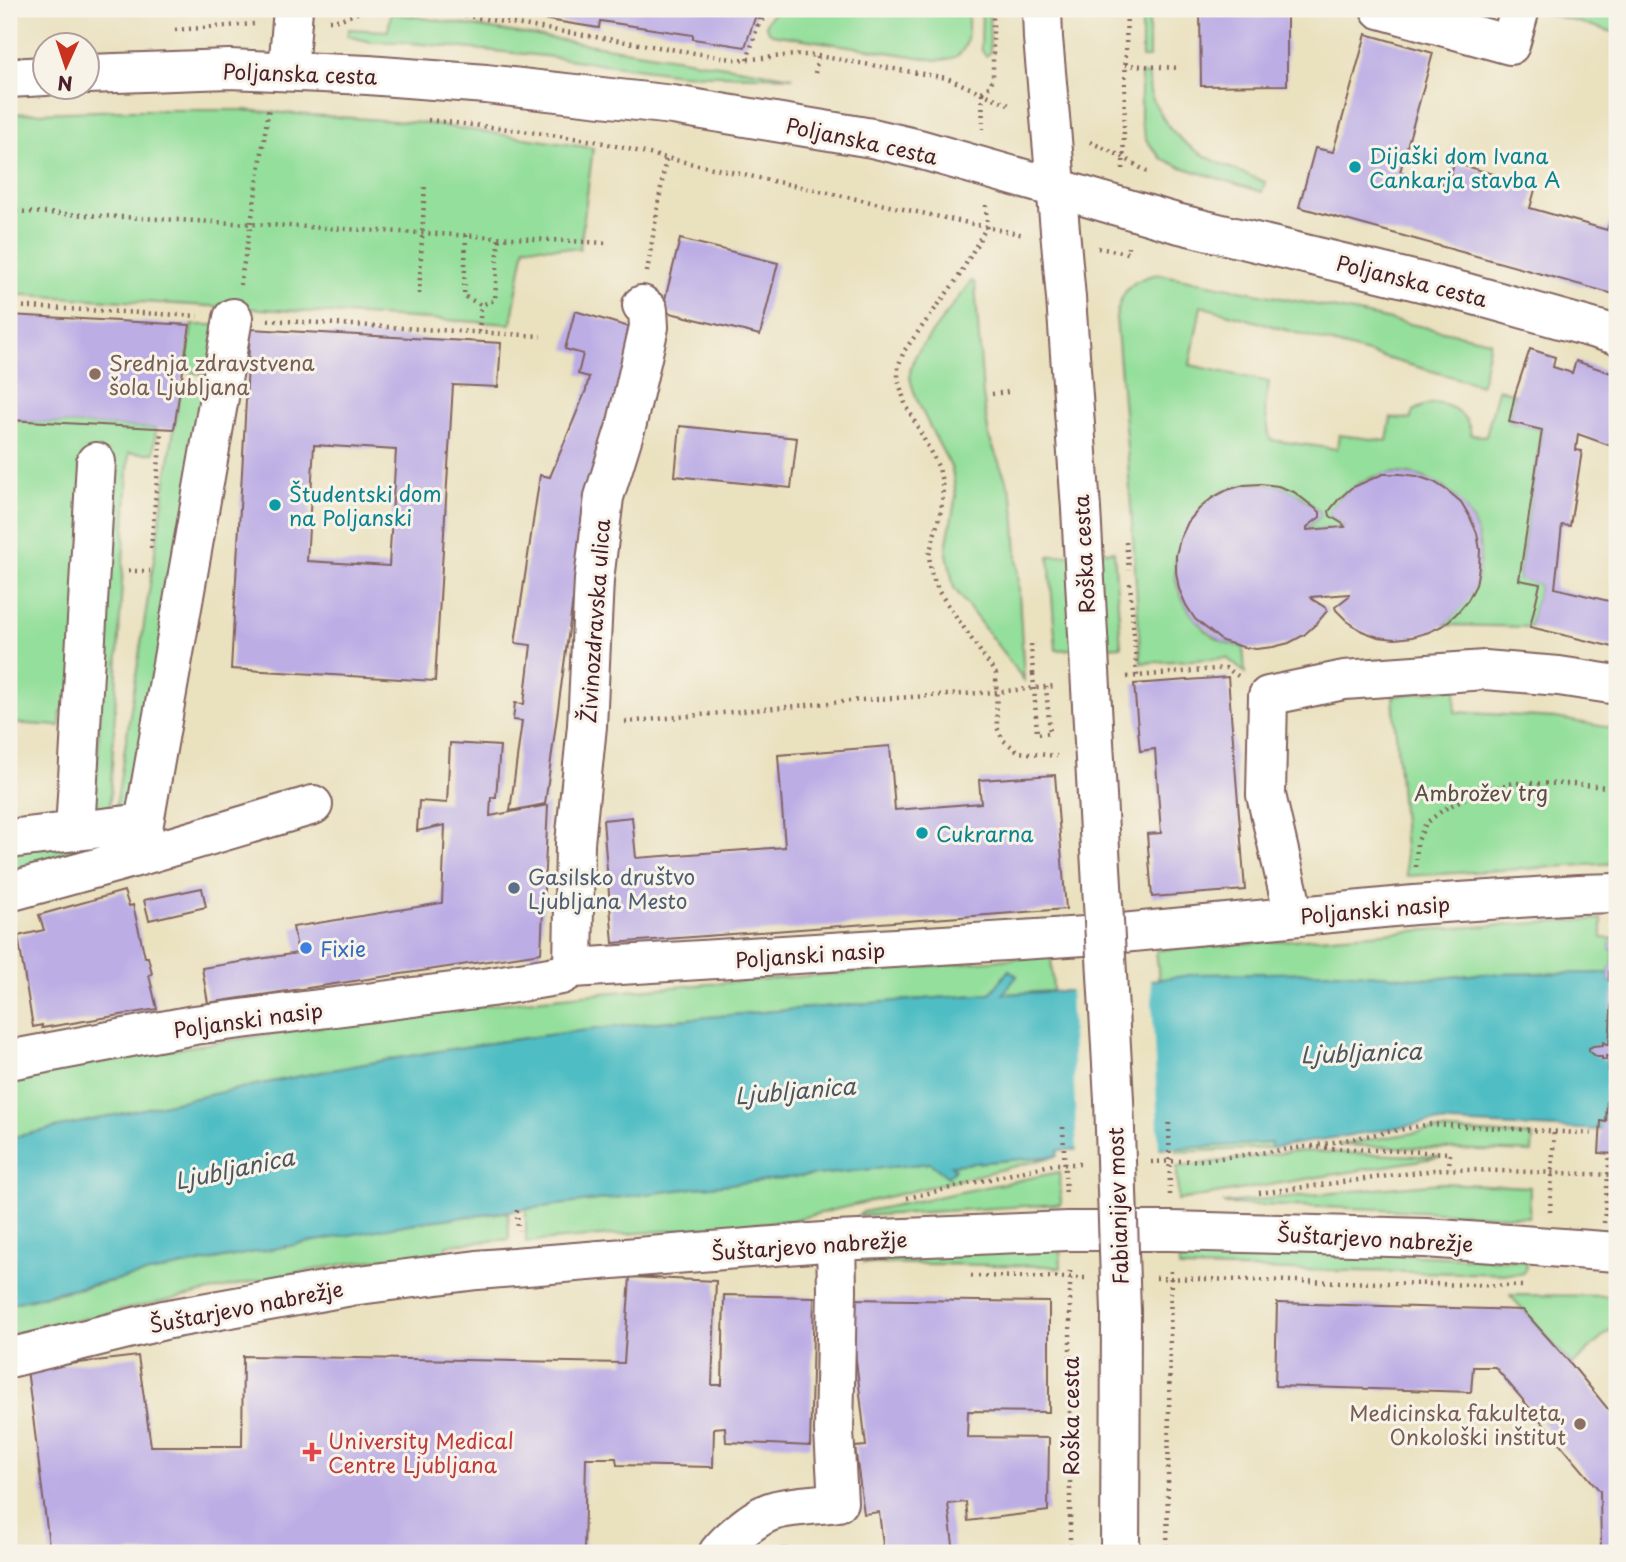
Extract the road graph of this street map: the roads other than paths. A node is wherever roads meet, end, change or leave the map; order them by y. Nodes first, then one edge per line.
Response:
1 (1042, 9) edge
2 (1380, 9) edge
3 (1520, 9) edge
4 (311, 15) edge
5 (102, 73) edge
6 (32, 77) edge
7 (9, 78) edge
8 (285, 89) junction
9 (1056, 188) junction
10 (642, 305) road end
11 (233, 318) road end
12 (1617, 335) edge
13 (96, 462) dead end
14 (1617, 685) edge
15 (313, 805) dead end
16 (75, 831) junction
17 (9, 839) edge
18 (142, 839) junction
19 (9, 892) edge
20 (1617, 893) edge
21 (1294, 916) junction
22 (573, 968) junction
23 (9, 1060) edge
24 (1114, 1100) joint
25 (1611, 1238) edge
26 (836, 1241) junction
27 (9, 1358) edge
28 (718, 1553) edge
29 (1120, 1553) edge

1 - 9 street, Roška cesta
2 - 3 street
4 - 8 street
5 - 8 street, Poljanska cesta
6 - 7 street
8 - 9 street, Poljanska cesta
9 - 12 street, Poljanska cesta
9 - 24 street, Roška cesta, bridge
10 - 22 street, Živinozdravska ulica
11 - 18 street
13 - 16 street
14 - 21 street
15 - 18 street
16 - 17 street
16 - 18 street
18 - 19 street
20 - 21 street, Poljanski nasip
21 - 22 street, Poljanski nasip
22 - 23 street, Poljanski nasip
24 - 29 street, Fabianijev most, bridge
25 - 26 street, Šuštarjevo nabrežje
26 - 27 street, Šuštarjevo nabrežje
26 - 28 street

